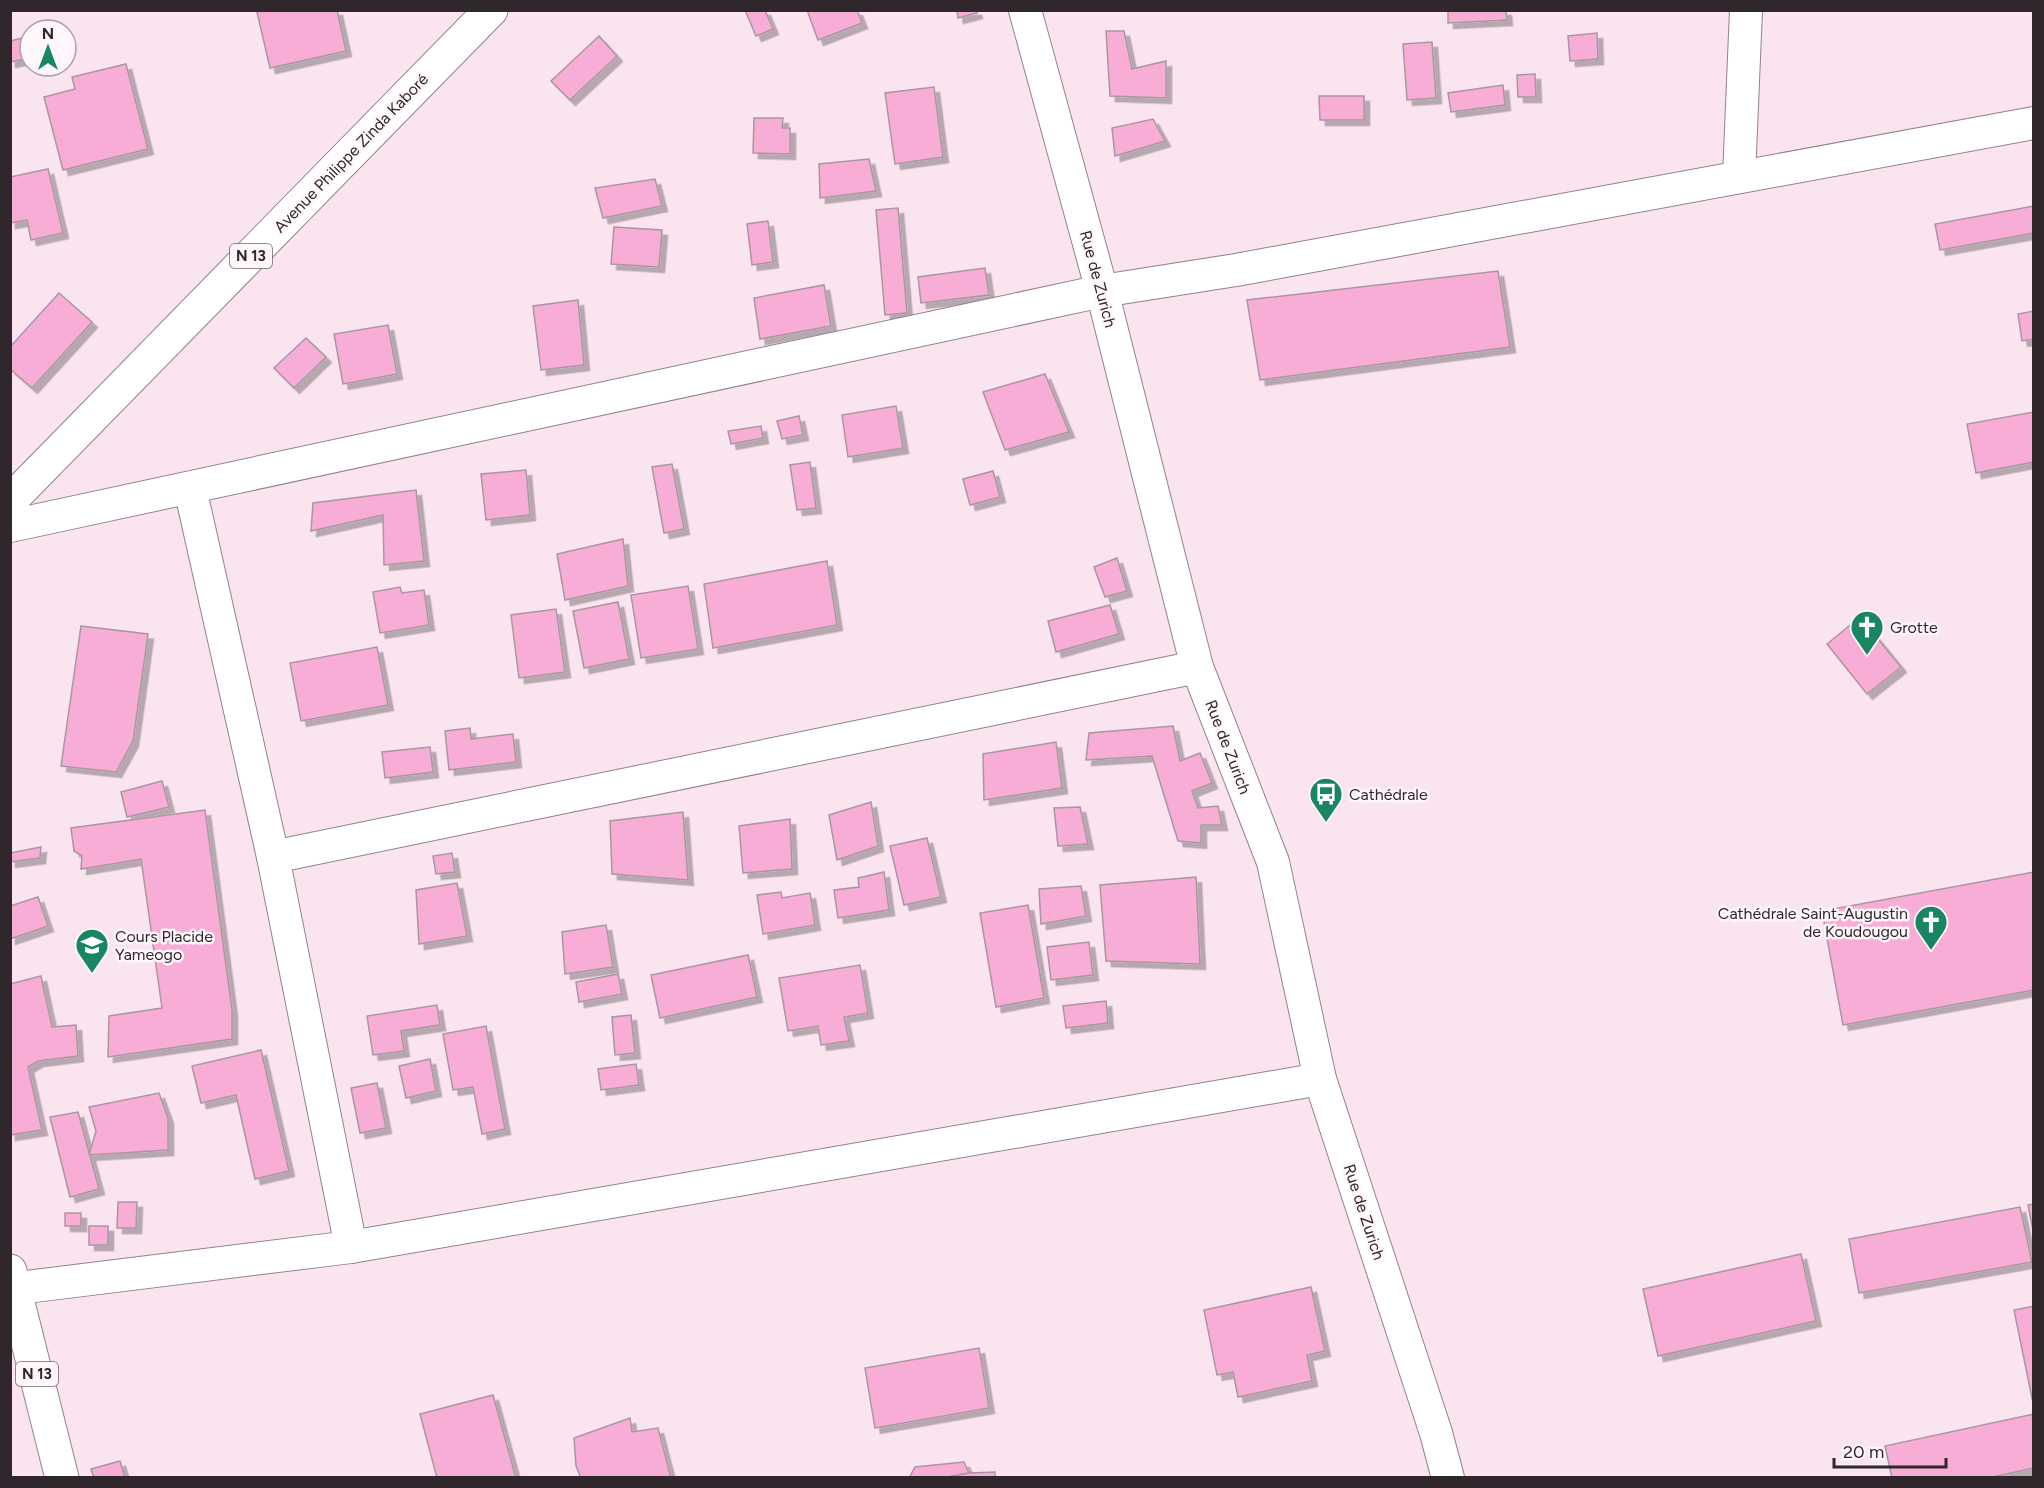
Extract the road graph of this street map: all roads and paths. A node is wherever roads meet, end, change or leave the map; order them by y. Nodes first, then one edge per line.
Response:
1 (491, 10) edge
2 (1025, 10) edge
3 (1746, 10) edge
4 (2034, 123) edge
5 (1739, 177) junction
6 (1102, 291) junction
7 (190, 488) junction
8 (10, 501) edge
9 (10, 526) edge
10 (1197, 667) junction
11 (273, 857) junction
12 (1320, 1079) junction
13 (351, 1247) junction
14 (12, 1282) edge
15 (62, 1478) edge
16 (1448, 1478) edge

1 - 8 main road, Avenue Philippe Zinda Kaboré / N 13
2 - 6 street, Rue de Zurich
3 - 5 street
4 - 5 street
5 - 6 street
6 - 7 street
6 - 10 street, Rue de Zurich
7 - 9 street
7 - 11 street
10 - 11 street
10 - 12 street, Rue de Zurich
11 - 13 street
12 - 13 street
12 - 16 street, Rue de Zurich
13 - 14 street
14 - 15 main road, N 13

